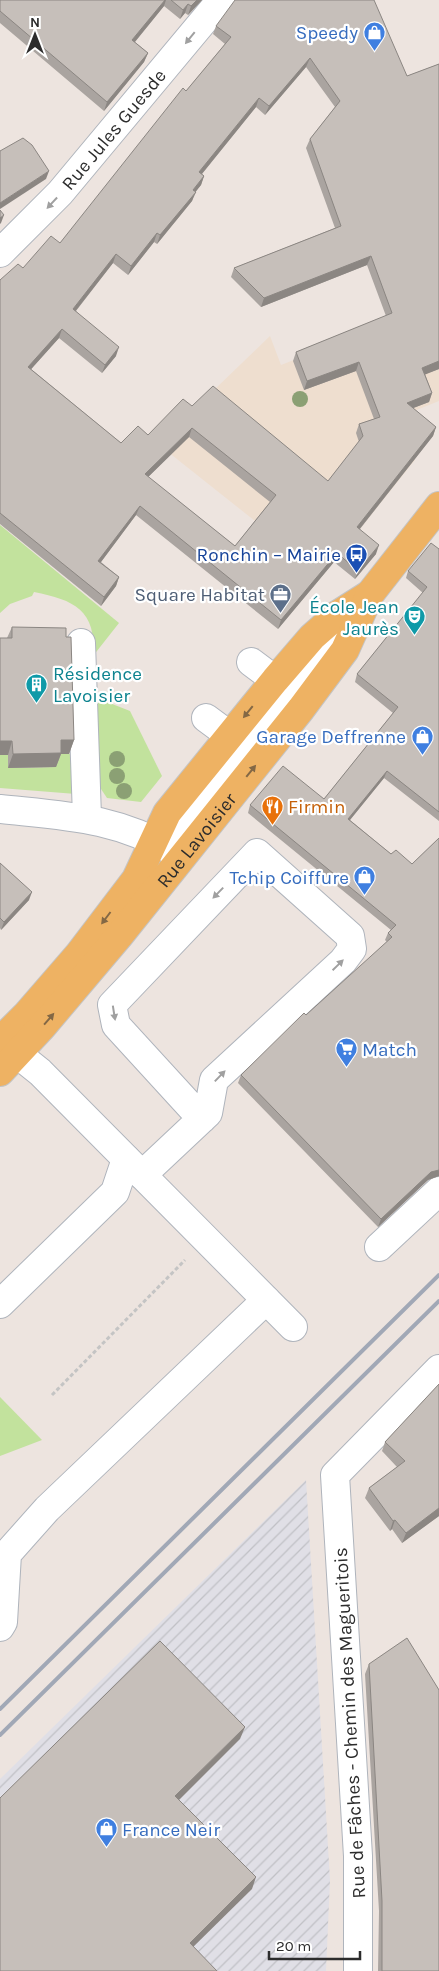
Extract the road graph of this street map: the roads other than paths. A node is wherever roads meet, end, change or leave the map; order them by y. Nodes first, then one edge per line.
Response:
1 (221, 0) edge
2 (0, 253) edge
3 (439, 506) edge
4 (370, 594) junction
5 (81, 643) dead end
6 (251, 662) dead end
7 (274, 680) junction
8 (206, 718) dead end
9 (229, 735) junction
10 (0, 810) edge
11 (87, 818) junction
12 (168, 849) junction
13 (3, 1049) edge
14 (202, 1119) junction
15 (134, 1167) junction
16 (439, 1191) edge
17 (379, 1247) dead end
18 (266, 1300) junction
19 (0, 1304) edge
20 (293, 1327) dead end
21 (439, 1369) edge
22 (0, 1628) edge
23 (358, 1971) edge

1 -> 2 street, Rue Jules Guesde
3 - 4 main road, Rue Lavoisier
4 - 7 main road, Rue Lavoisier
4 - 12 street
12 -> 4 main road, Rue Lavoisier
5 - 11 street
6 - 7 street
7 -> 9 main road, Rue Lavoisier
8 - 9 street
9 - 12 main road, Rue Lavoisier
10 - 11 street
11 - 12 street
12 -> 13 main road, Rue Lavoisier
13 -> 12 main road, Rue Lavoisier
13 - 15 street
14 -> 14 street
14 - 15 street
15 - 18 street
15 - 19 street
16 - 17 street
18 - 20 street
18 - 22 street
21 - 23 street, Rue de Fâches - Chemin des Magueritois

